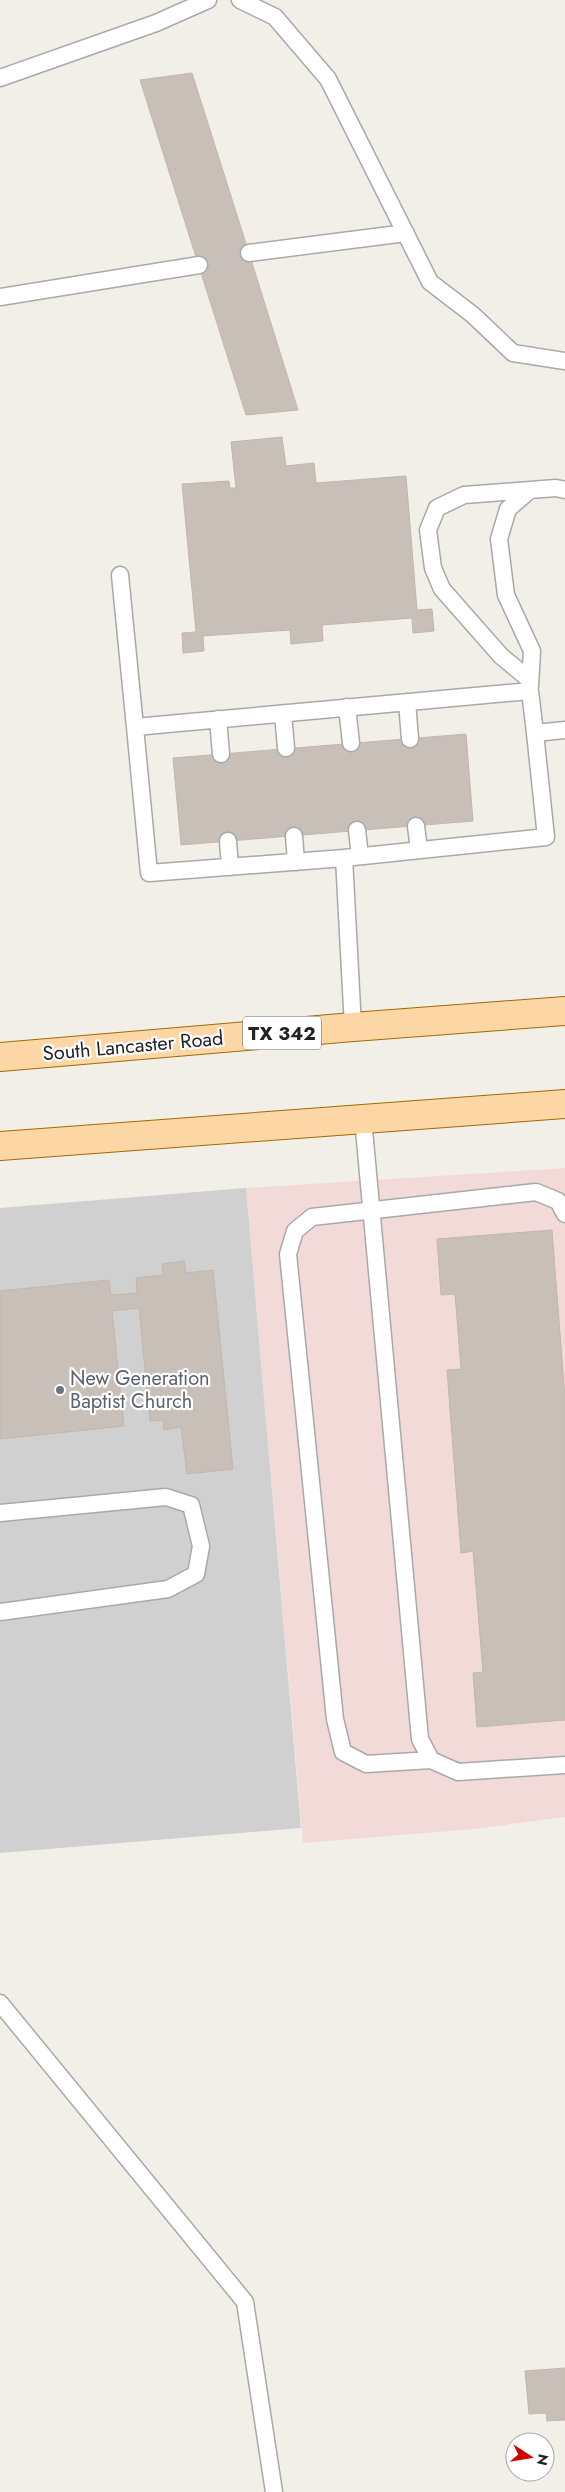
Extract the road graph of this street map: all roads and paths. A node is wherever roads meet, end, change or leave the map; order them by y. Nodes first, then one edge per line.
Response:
1 (208, 0) edge
2 (240, 0) edge
3 (0, 78) edge
4 (406, 233) junction
5 (249, 253) dead end
6 (199, 265) dead end
7 (0, 297) edge
8 (565, 361) edge
9 (530, 490) junction
10 (565, 490) edge
11 (120, 575) dead end
12 (530, 686) junction
13 (407, 702) junction
14 (347, 707) junction
15 (283, 714) junction
16 (218, 719) junction
17 (134, 727) junction
18 (565, 730) edge
19 (535, 733) junction
20 (410, 738) dead end
21 (351, 743) dead end
22 (286, 748) dead end
23 (221, 754) dead end
24 (416, 826) dead end
25 (357, 830) dead end
26 (294, 836) dead end
27 (228, 841) dead end
28 (419, 850) junction
29 (352, 857) junction
30 (296, 862) junction
31 (230, 867) junction
32 (565, 1011) edge
33 (353, 1027) junction
34 (0, 1057) edge
35 (565, 1104) edge
36 (363, 1119) junction
37 (0, 1146) edge
38 (371, 1211) junction
39 (565, 1214) edge
40 (0, 1513) edge
41 (0, 1612) edge
42 (431, 1760) junction
43 (565, 1765) edge
44 (0, 2004) edge
45 (274, 2492) edge

1 - 3 lane
2 - 4 lane
4 - 5 lane
4 - 8 lane
6 - 7 lane
9 - 10 lane
9 - 12 lane
9 - 12 lane
11 - 17 lane
12 - 13 lane
12 - 19 lane
13 - 14 lane
13 - 20 lane
14 - 15 lane
14 - 21 lane
15 - 16 lane
15 - 22 lane
16 - 17 lane
16 - 23 lane
17 - 31 lane
18 - 19 lane
19 - 28 lane
24 - 28 lane
25 - 29 lane
26 - 30 lane
27 - 31 lane
28 - 29 lane
29 - 30 lane
29 - 33 lane
30 - 31 lane
32 - 33 main road, South Lancaster Road / TX 342
33 - 34 main road, South Lancaster Road / TX 342
35 - 36 main road
36 - 37 main road
36 - 38 lane
38 - 39 lane
38 - 42 lane
38 - 42 lane
40 - 41 lane
42 - 43 lane
44 - 45 lane

